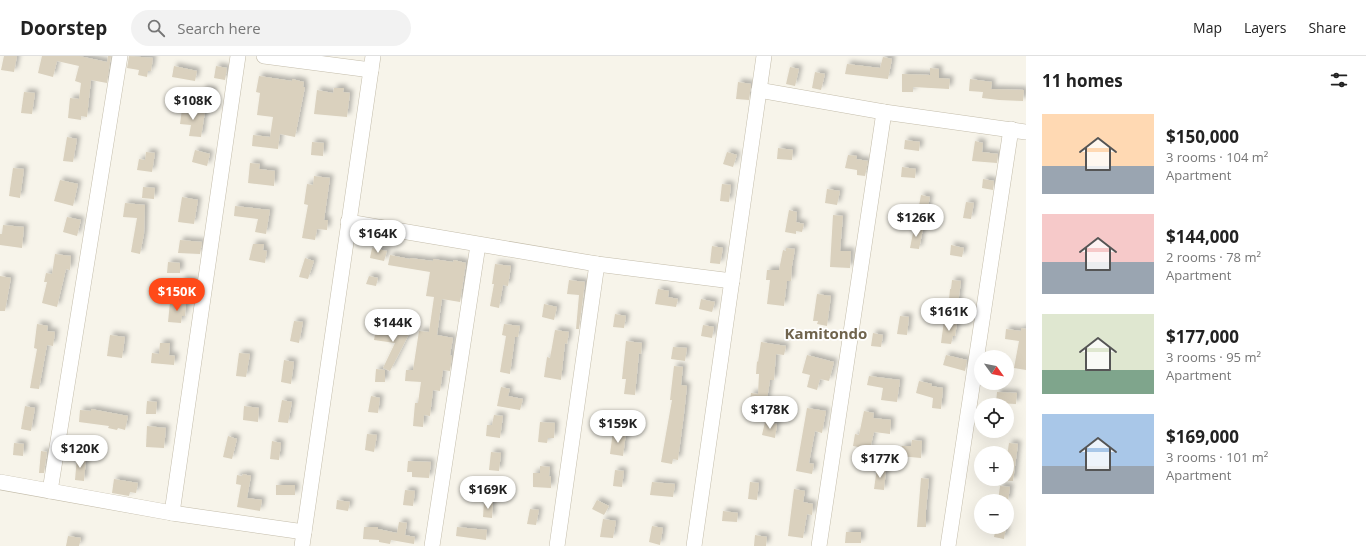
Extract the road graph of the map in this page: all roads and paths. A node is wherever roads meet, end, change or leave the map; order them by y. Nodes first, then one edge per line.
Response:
1 (120, 56) edge
2 (238, 56) edge
3 (264, 56) edge
4 (764, 56) edge
5 (372, 63) edge
6 (759, 90) junction
7 (884, 112) junction
8 (1010, 129) junction
9 (1026, 132) edge
10 (348, 222) junction
11 (478, 244) junction
12 (596, 264) junction
13 (732, 281) junction
14 (0, 482) edge
15 (50, 491) junction
16 (172, 513) junction
17 (303, 539) edge
18 (432, 546) edge
19 (557, 546) edge
20 (694, 546) edge
21 (819, 546) edge
22 (948, 546) edge

1 - 15 street
2 - 16 street
3 - 5 street
4 - 6 street
5 - 10 street
6 - 7 street
6 - 13 street
7 - 8 street
7 - 21 street
8 - 9 street
8 - 22 street
10 - 11 street
10 - 17 street
11 - 12 street
11 - 18 street
12 - 13 street
12 - 19 street
13 - 20 street
14 - 15 street
15 - 16 street
16 - 17 street

